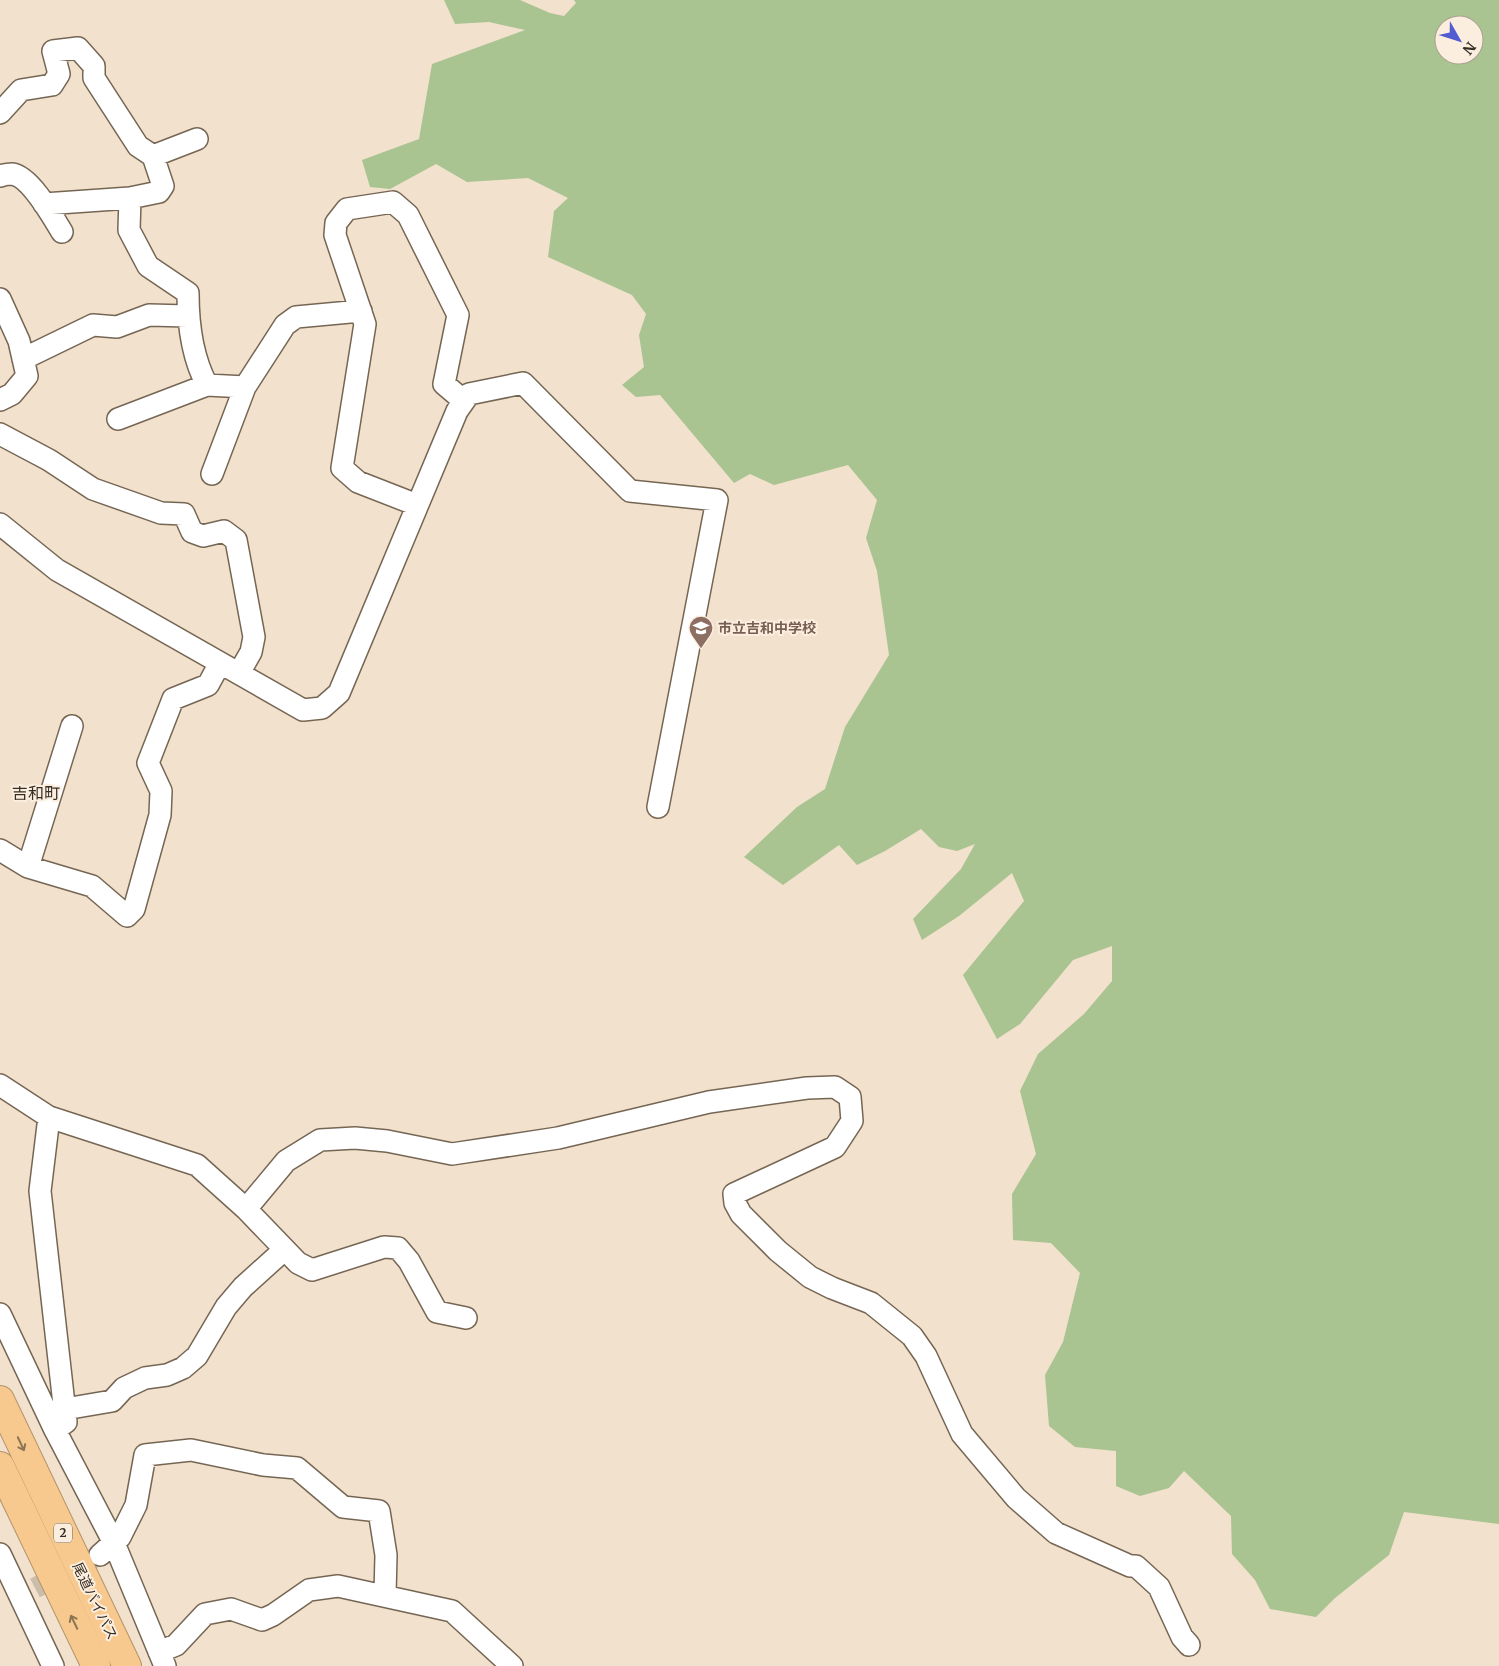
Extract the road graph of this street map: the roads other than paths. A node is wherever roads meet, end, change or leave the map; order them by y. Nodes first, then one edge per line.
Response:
1 (0, 113) edge
2 (198, 139) dead end
3 (153, 156) junction
4 (0, 176) edge
5 (130, 198) junction
6 (44, 204) junction
7 (62, 232) dead end
8 (0, 299) edge
9 (361, 311) junction
10 (188, 316) junction
11 (23, 359) junction
12 (207, 385) junction
13 (245, 387) junction
14 (0, 400) edge
15 (464, 401) junction
16 (118, 419) dead end
17 (0, 434) edge
18 (212, 474) dead end
19 (417, 505) junction
20 (0, 524) edge
21 (220, 663) junction
22 (239, 674) junction
23 (72, 726) dead end
24 (658, 807) dead end
25 (0, 850) edge
26 (28, 868) junction
27 (0, 1085) edge
28 (50, 1117) junction
29 (246, 1209) junction
30 (284, 1250) junction
31 (0, 1314) edge
32 (466, 1318) dead end
33 (0, 1400) edge
34 (65, 1409) junction
35 (56, 1430) junction
36 (0, 1466) edge
37 (107, 1549) junction
38 (0, 1554) edge
39 (384, 1595) junction
40 (1189, 1645) dead end
41 (162, 1659) edge
42 (53, 1666) edge
43 (96, 1666) edge
44 (127, 1666) edge
45 (512, 1666) edge

1 - 3 street
2 - 3 street
3 - 5 street
4 - 6 street
5 - 6 street
5 - 10 street
6 - 7 street
8 - 11 street
9 - 13 street
9 - 15 street
9 - 19 street
10 - 11 street
10 - 12 street
11 - 14 street
12 - 13 street
12 - 16 street
13 - 18 street
15 - 19 street
15 - 24 street
17 - 22 street
19 - 22 street
20 - 21 street
21 - 22 street
21 - 26 street
23 - 26 street
25 - 26 street
27 - 28 street
28 - 29 street
28 - 34 street
29 - 30 street
29 - 40 street
30 - 32 street
30 - 34 street
31 - 35 street
33 -> 44 highway, 尾道バイパス / 2
34 - 35 street
35 - 37 street
43 -> 36 highway, 尾道バイパス / 2
37 - 39 street
37 - 41 street
38 - 42 street
39 - 41 street
39 - 45 street

